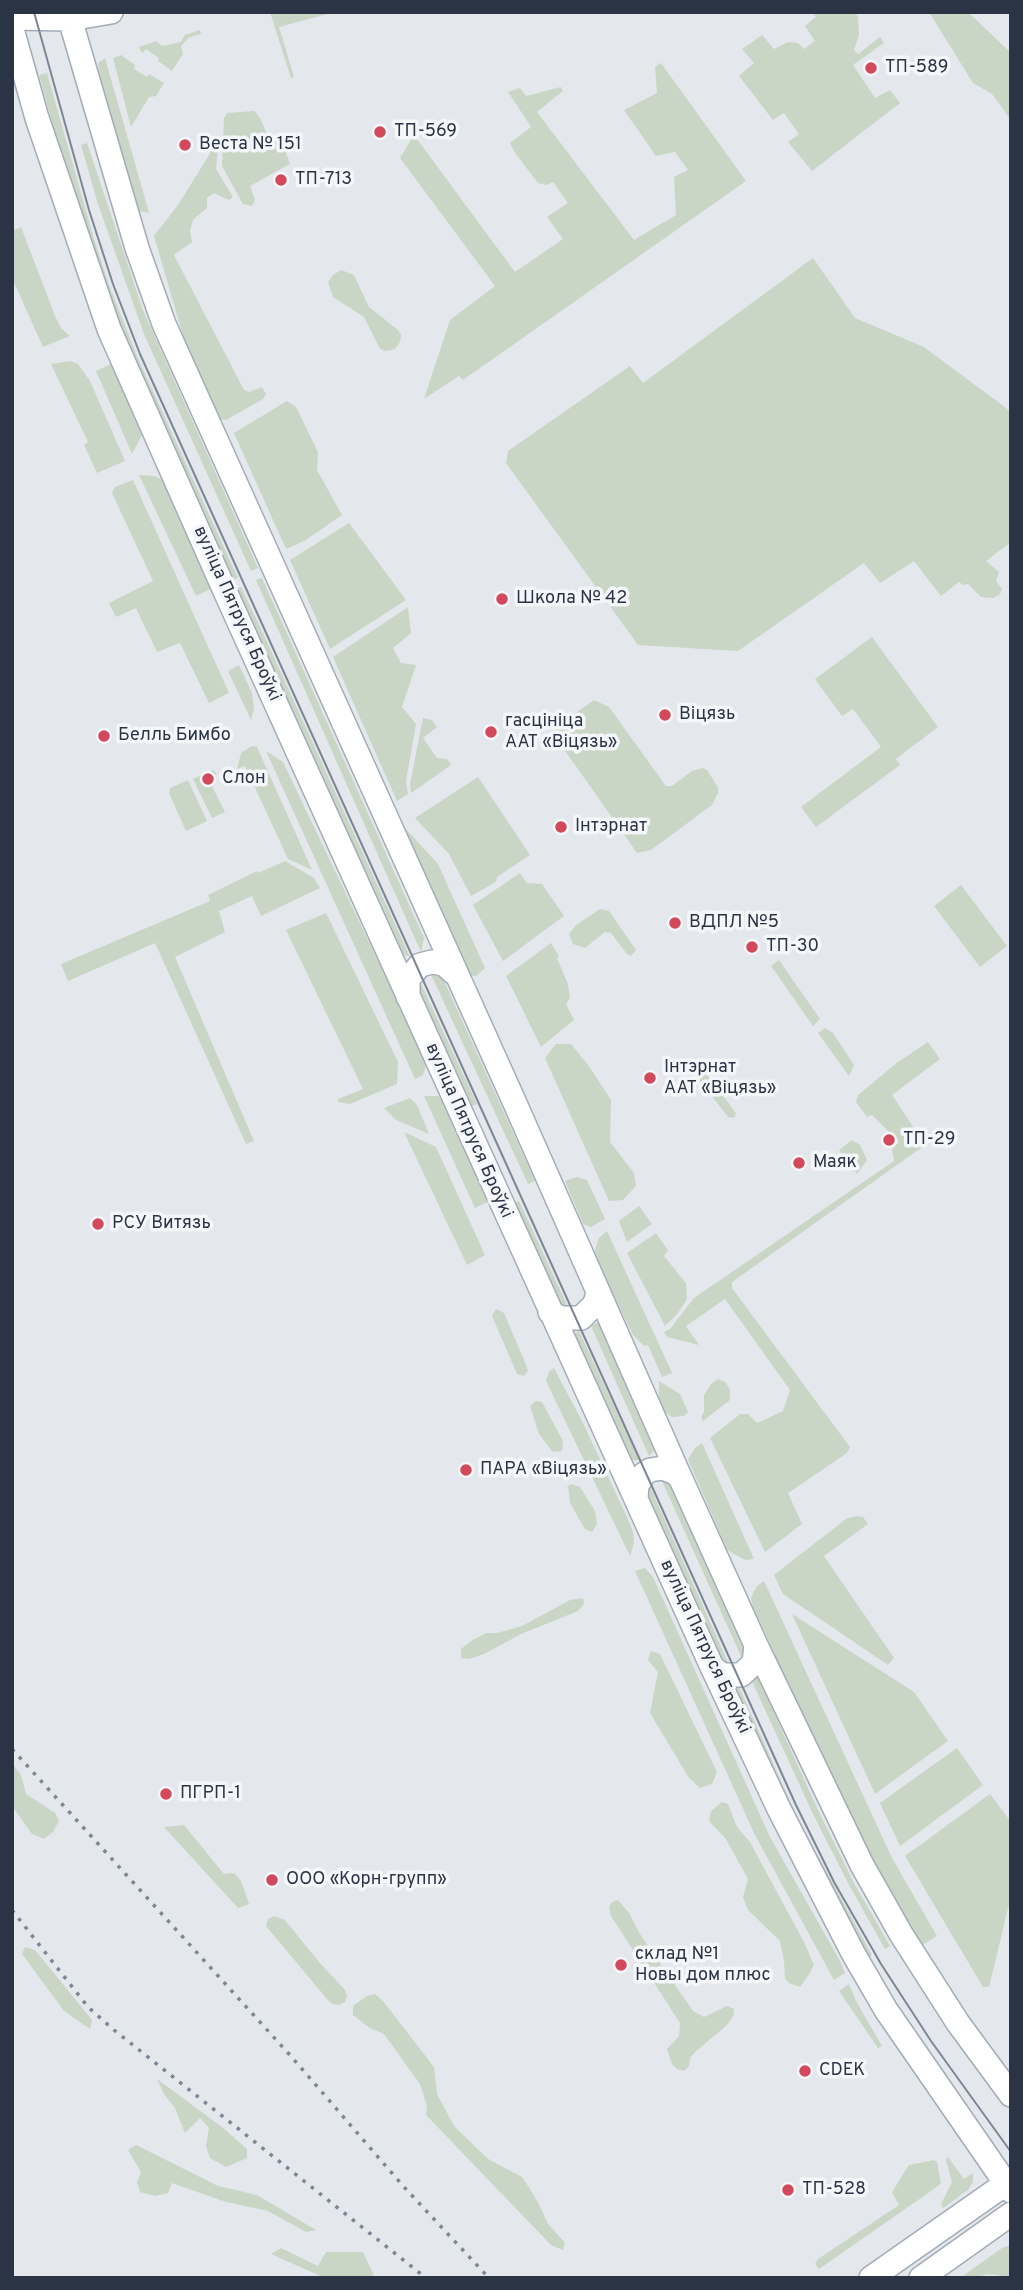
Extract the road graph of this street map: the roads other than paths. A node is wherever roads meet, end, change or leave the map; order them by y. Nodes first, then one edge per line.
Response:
1 (111, 12) edge
2 (69, 16) edge
3 (12, 18) edge
4 (12, 29) edge
5 (436, 931) junction
6 (389, 953) junction
7 (454, 973) junction
8 (408, 997) junction
9 (598, 1292) junction
10 (550, 1312) junction
11 (680, 1478) junction
12 (636, 1498) junction
13 (756, 1645) junction
14 (712, 1667) junction
15 (1011, 2095) edge
16 (982, 2150) junction
17 (1009, 2185) edge
18 (970, 2208) junction
19 (1011, 2214) edge
20 (1000, 2230) edge
21 (871, 2278) edge
22 (921, 2278) edge

1 - 2 main road
2 - 3 main road
2 - 5 main road
4 - 6 main road, вуліца Пятруся Броўкі
5 - 6 main road
5 - 7 main road
6 - 8 main road, вуліца Пятруся Броўкі
7 - 8 main road
7 - 9 main road
8 - 10 main road, вуліца Пятруся Броўкі
9 - 10 main road
9 - 11 main road
10 - 12 main road, вуліца Пятруся Броўкі
11 - 12 main road
11 - 13 main road
12 - 14 main road, вуліца Пятруся Броўкі
13 - 14 main road
13 - 15 main road
14 - 16 main road, вуліца Пятруся Броўкі
16 - 17 main road, вуліца Пятруся Броўкі
16 - 18 main road
17 - 18 main road
18 - 21 main road
19 - 20 main road
20 - 22 main road

